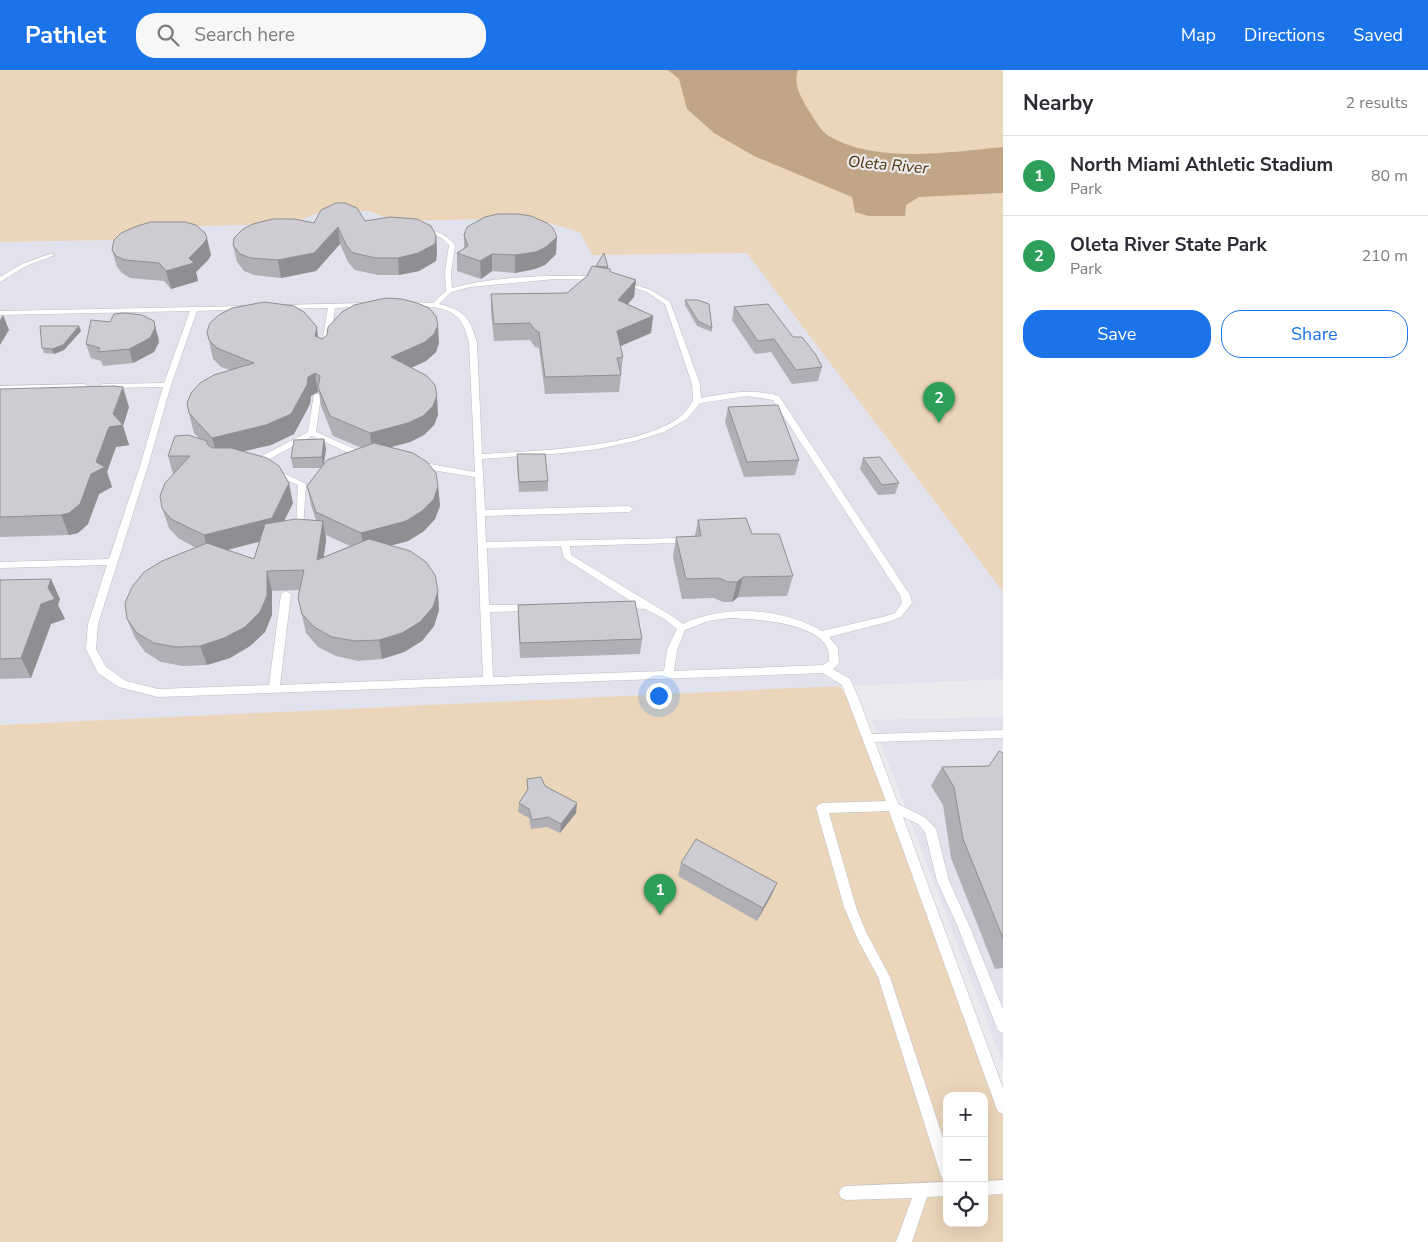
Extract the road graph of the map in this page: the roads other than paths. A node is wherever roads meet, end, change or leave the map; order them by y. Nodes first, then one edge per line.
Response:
1 (429, 231) edge
2 (52, 255) dead end
3 (604, 279) edge
4 (0, 280) edge
5 (618, 282) edge
6 (449, 291) junction
7 (382, 304) edge
8 (402, 304) edge
9 (435, 305) junction
10 (332, 306) junction
11 (258, 307) edge
12 (276, 307) edge
13 (194, 309) junction
14 (0, 313) edge
15 (324, 354) edge
16 (167, 385) junction
17 (88, 386) edge
18 (98, 386) edge
19 (0, 388) edge
20 (317, 396) edge
21 (697, 401) junction
22 (312, 433) junction
23 (479, 457) junction
24 (362, 458) edge
25 (245, 462) edge
26 (255, 463) junction
27 (407, 463) edge
28 (480, 476) junction
29 (311, 481) edge
30 (302, 484) junction
31 (629, 509) dead end
32 (481, 513) junction
33 (300, 527) edge
34 (678, 540) edge
35 (565, 543) junction
36 (482, 545) junction
37 (112, 562) junction
38 (0, 565) edge
39 (286, 594) dead end
40 (647, 606) junction
41 (609, 607) edge
42 (542, 608) edge
43 (485, 610) junction
44 (682, 628) junction
45 (821, 635) junction
46 (825, 669) junction
47 (669, 674) junction
48 (488, 680) junction
49 (274, 689) junction
50 (1003, 734) edge
51 (868, 738) junction
52 (892, 806) junction
53 (1003, 1026) edge
54 (1003, 1107) edge
55 (943, 1160) edge
56 (1003, 1187) edge
57 (988, 1188) edge
58 (943, 1190) edge
59 (922, 1191) junction
60 (846, 1193) dead end
61 (904, 1242) edge

1 - 6 lane
2 - 4 lane
3 - 6 lane
5 - 21 lane
6 - 9 lane
7 - 10 lane
8 - 9 lane
9 - 23 lane
10 - 12 lane
10 - 15 lane
11 - 13 lane
13 - 14 lane
13 - 16 lane
16 - 18 lane
16 - 37 lane
17 - 19 lane
20 - 22 lane
21 - 23 lane
21 - 45 lane
22 - 24 lane
22 - 26 lane
23 - 28 lane
25 - 26 lane
26 - 30 lane
27 - 28 lane
28 - 32 lane
29 - 30 lane
30 - 33 lane
31 - 32 lane
32 - 36 lane
34 - 35 lane
35 - 36 lane
35 - 40 lane
36 - 43 lane
37 - 38 lane
37 - 49 lane
39 - 49 lane
40 - 41 lane
40 - 44 lane
42 - 43 lane
43 - 48 lane
44 - 45 lane
44 - 47 lane
45 - 46 lane
46 - 47 lane
46 - 51 lane
47 - 48 lane
48 - 49 lane
50 - 51 lane
51 - 52 lane
52 - 53 lane
52 - 54 lane
52 - 55 lane
56 - 57 lane
58 - 59 lane
59 - 60 lane
59 - 61 lane

